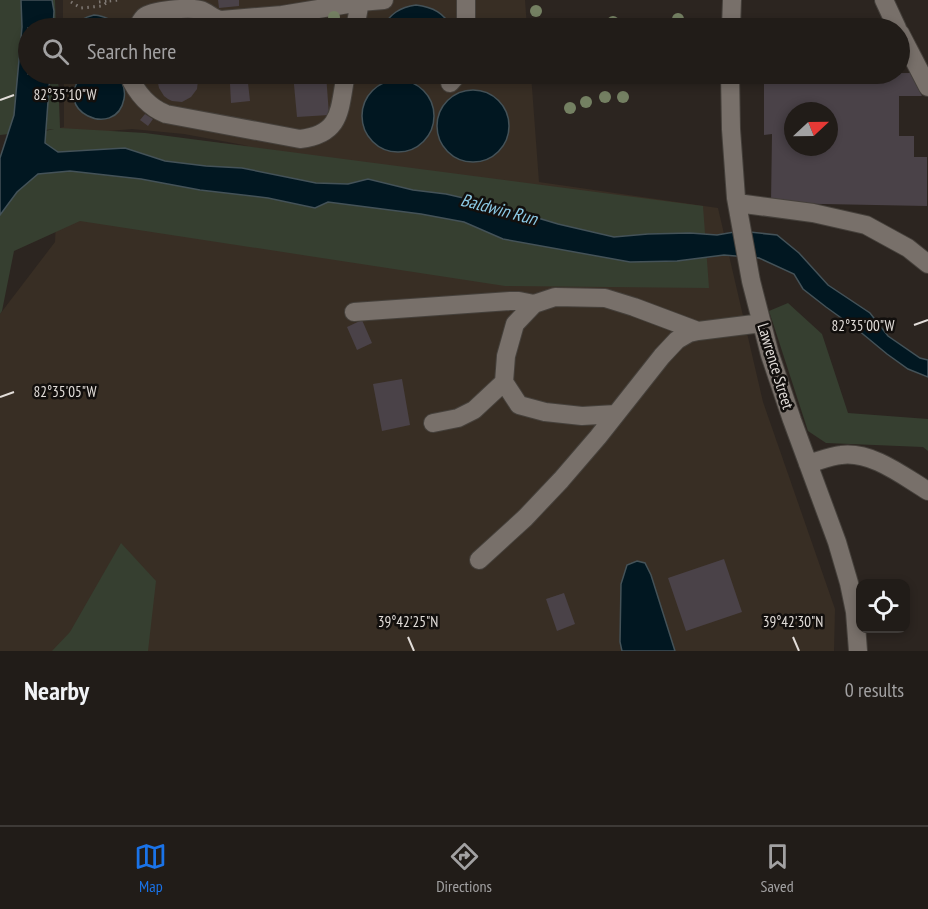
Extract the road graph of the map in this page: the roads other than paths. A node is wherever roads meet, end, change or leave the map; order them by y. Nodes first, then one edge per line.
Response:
1 (384, 0) edge
2 (466, 0) edge
3 (732, 0) edge
4 (884, 0) edge
5 (360, 2) junction
6 (303, 5) edge
7 (144, 18) edge
8 (213, 18) edge
9 (245, 18) edge
10 (357, 18) edge
11 (466, 18) edge
12 (731, 18) edge
13 (892, 18) edge
14 (910, 52) edge
15 (927, 83) edge
16 (133, 84) edge
17 (344, 84) edge
18 (730, 84) edge
19 (738, 211) junction
20 (928, 264) edge
21 (534, 304) junction
22 (354, 312) dead end
23 (762, 323) junction
24 (698, 331) junction
25 (504, 382) junction
26 (615, 414) junction
27 (433, 423) dead end
28 (808, 464) junction
29 (928, 491) edge
30 (479, 560) dead end
31 (858, 651) edge

1 - 5 street
2 - 11 street
3 - 12 street
4 - 13 street
5 - 6 street
5 - 10 street
6 - 9 street
7 - 8 street
14 - 15 street
16 - 17 street
18 - 19 street, Lawrence Street
19 - 20 street
19 - 23 street, Lawrence Street
21 - 22 street
21 - 24 street
21 - 25 street
23 - 24 street
23 - 28 street, Lawrence Street
24 - 26 street
25 - 26 street
25 - 27 street
26 - 30 street
28 - 29 street
28 - 31 street, Lawrence Street

